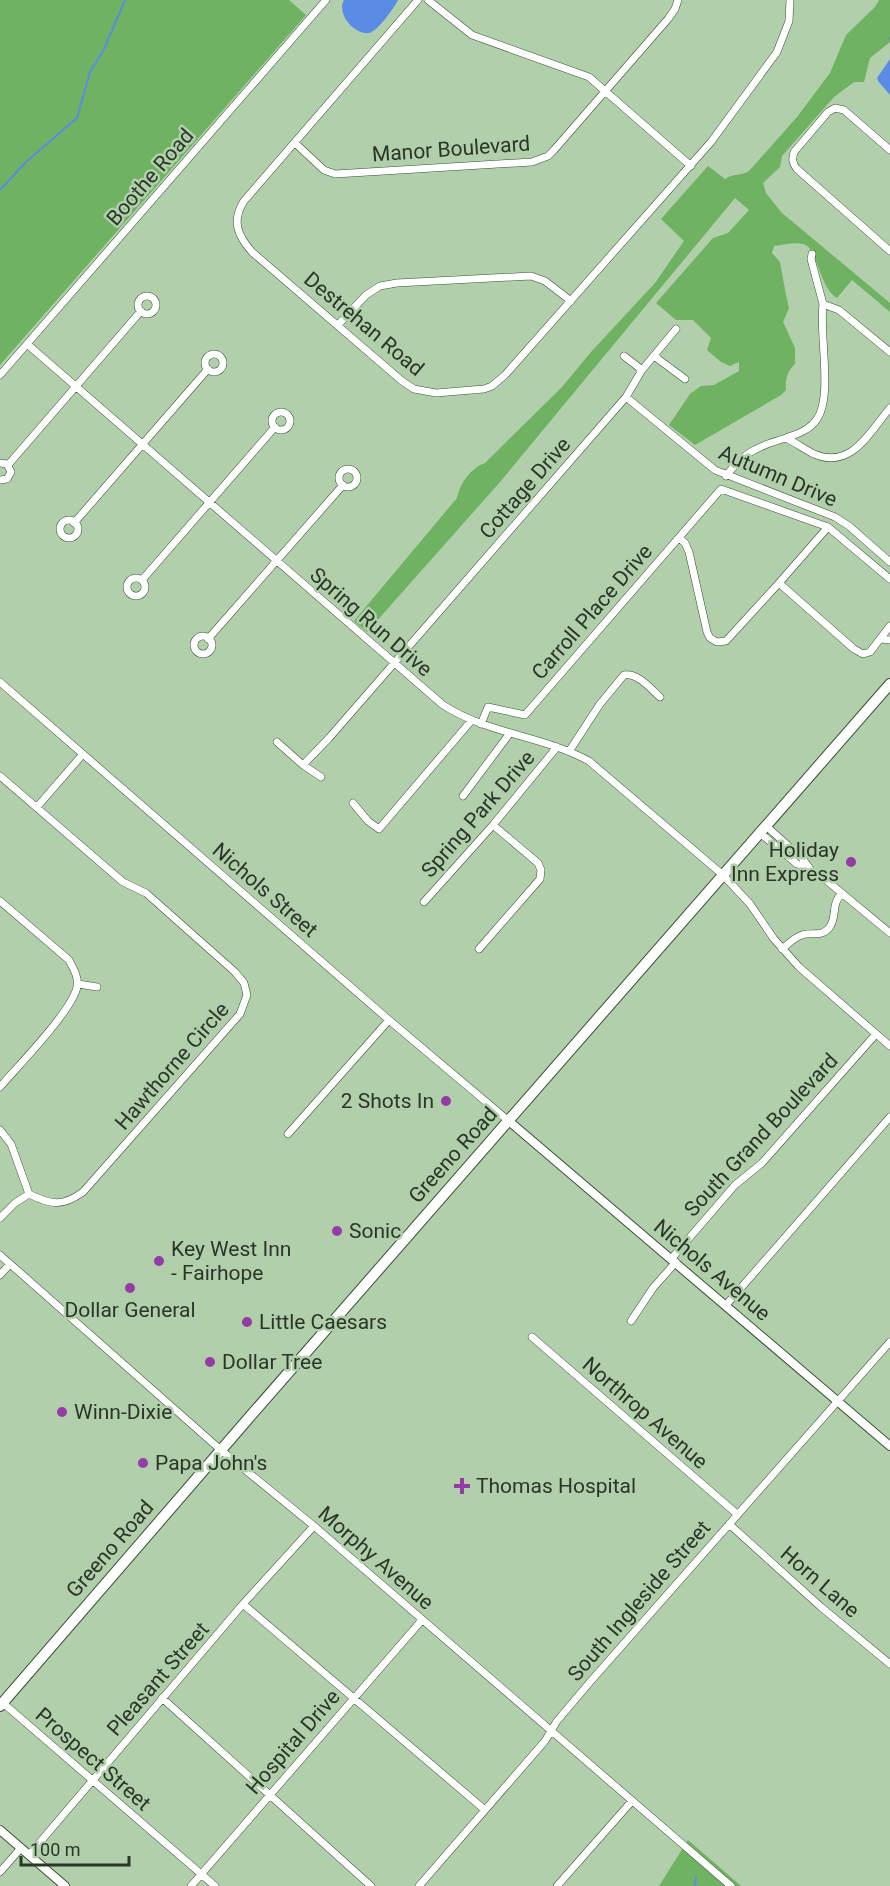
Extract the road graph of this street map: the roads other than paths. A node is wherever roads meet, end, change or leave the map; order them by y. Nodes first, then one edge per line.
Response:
1 (326, 0) edge
2 (418, 0) edge
3 (428, 0) edge
4 (678, 0) edge
5 (790, 0) edge
6 (605, 91) junction
7 (295, 143) junction
8 (890, 150) edge
9 (691, 166) junction
10 (890, 251) edge
11 (812, 254) dead end
12 (571, 301) junction
13 (823, 304) junction
14 (141, 311) dead end
15 (338, 325) junction
16 (676, 329) dead end
17 (27, 344) junction
18 (890, 352) edge
19 (624, 356) dead end
20 (654, 356) junction
21 (208, 369) dead end
22 (642, 370) junction
23 (0, 375) edge
24 (685, 378) dead end
25 (76, 387) junction
26 (626, 397) junction
27 (890, 408) edge
28 (275, 427) dead end
29 (786, 438) junction
30 (143, 444) junction
31 (4, 464) edge
32 (726, 476) junction
33 (0, 480) edge
34 (343, 485) dead end
35 (210, 503) junction
36 (75, 523) dead end
37 (828, 527) junction
38 (679, 538) junction
39 (275, 561) junction
40 (890, 562) edge
41 (890, 579) edge
42 (142, 580) dead end
43 (779, 583) junction
44 (890, 626) edge
45 (208, 639) dead end
46 (881, 639) junction
47 (890, 640) edge
48 (393, 664) junction
49 (0, 682) edge
50 (890, 684) edge
51 (660, 697) dead end
52 (471, 721) junction
53 (481, 724) junction
54 (510, 733) junction
55 (277, 742) dead end
56 (557, 747) junction
57 (570, 750) junction
58 (83, 754) junction
59 (303, 765) junction
60 (0, 776) edge
61 (321, 777) dead end
62 (463, 796) dead end
63 (354, 803) dead end
64 (37, 807) junction
65 (493, 825) junction
66 (763, 830) junction
67 (723, 875) junction
68 (842, 893) junction
69 (0, 901) edge
70 (424, 902) dead end
71 (890, 933) edge
72 (479, 949) dead end
73 (782, 949) junction
74 (78, 984) junction
75 (97, 987) dead end
76 (389, 1020) junction
77 (876, 1034) junction
78 (890, 1046) edge
79 (0, 1087) edge
80 (890, 1117) edge
81 (510, 1122) junction
82 (0, 1131) edge
83 (288, 1134) dead end
84 (29, 1194) junction
85 (1, 1219) edge
86 (0, 1256) edge
87 (674, 1260) junction
88 (10, 1264) junction
89 (0, 1275) edge
90 (726, 1305) junction
91 (631, 1321) dead end
92 (532, 1337) dead end
93 (890, 1342) edge
94 (837, 1401) junction
95 (890, 1446) edge
96 (222, 1451) junction
97 (737, 1514) junction
98 (729, 1524) junction
99 (314, 1526) junction
100 (243, 1604) junction
101 (422, 1620) junction
102 (890, 1664) edge
103 (162, 1698) junction
104 (353, 1698) junction
105 (2, 1705) edge
106 (551, 1731) junction
107 (92, 1780) junction
108 (270, 1794) junction
109 (632, 1801) junction
110 (485, 1810) junction
111 (0, 1830) edge
112 (21, 1848) junction
113 (29, 1855) junction
114 (0, 1872) edge
115 (201, 1874) junction
116 (65, 1886) edge
117 (191, 1886) edge
118 (216, 1886) edge
119 (371, 1886) edge
120 (419, 1886) edge
121 (556, 1886) edge
122 (731, 1886) edge

1 - 17 street, Boothe Road
2 - 7 street, Destrehan Road
3 - 6 street
4 - 6 street, Manor Boulevard
5 - 9 street, Destrehan Road
6 - 7 street, Manor Boulevard
6 - 9 street
7 - 15 street, Destrehan Road
8 - 10 street
9 - 12 street, Destrehan Road
11 - 13 street
12 - 15 street
12 - 15 street, Destrehan Road
13 - 18 street
13 - 29 street
14 - 25 street
16 - 20 street, Cottage Drive
17 - 23 street, Boothe Road
17 - 25 street, Spring Run Drive
19 - 22 street
20 - 22 street, Cottage Drive
20 - 24 street
21 - 30 street
22 - 26 street, Cottage Drive
25 - 30 street, Spring Run Drive
25 - 31 street
26 - 32 street, Autumn Drive
26 - 48 street, Cottage Drive
27 - 29 street
28 - 35 street
29 - 32 street
30 - 35 street, Spring Run Drive
30 - 36 street
31 - 33 street
32 - 40 street, Autumn Drive
34 - 39 street
35 - 39 street, Spring Run Drive
35 - 42 street
37 - 38 street, Carroll Place Drive
37 - 41 street
37 - 43 street
38 - 43 street
38 - 53 street, Carroll Place Drive
39 - 45 street
39 - 48 street, Spring Run Drive
43 - 46 street
44 - 46 street
46 - 47 street
48 - 52 street, Spring Run Drive
48 - 59 street, Cottage Drive
49 - 58 street, Nichols Street
50 - 66 main road, Greeno Road
51 - 57 street
52 - 53 street, Spring Run Drive
52 - 63 street
53 - 54 street, Spring Run Drive
54 - 56 street, Spring Run Drive
54 - 62 street
55 - 59 street
56 - 57 street, Spring Run Drive
56 - 65 street, Spring Park Drive
57 - 67 street, Spring Run Drive
58 - 64 street
58 - 76 street, Nichols Street
59 - 61 street
60 - 64 street, Hawthorne Circle
64 - 84 street, Hawthorne Circle
65 - 70 street, Spring Park Drive
65 - 72 street
66 - 67 main road, Greeno Road
66 - 68 street
67 - 73 street, Spring Run Drive
67 - 81 main road, Greeno Road
68 - 71 street
68 - 73 street
69 - 74 street
73 - 77 street, Spring Run Drive
74 - 75 street
74 - 79 street
76 - 81 street, Nichols Street
76 - 83 street
77 - 78 street, Spring Run Drive
77 - 87 street, South Grand Boulevard
80 - 90 street
81 - 87 street, Nichols Avenue
81 - 96 main road, Greeno Road
82 - 84 street
84 - 85 street
86 - 88 street, Morphy Avenue
87 - 90 street, Nichols Avenue
87 - 91 street, South Grand Boulevard
88 - 89 street
88 - 96 street, Morphy Avenue
90 - 94 street, Nichols Avenue
92 - 97 street, Northrop Avenue
93 - 94 street, South Ingleside Street
94 - 95 street, Nichols Avenue
94 - 97 street, South Ingleside Street
96 - 99 street, Morphy Avenue
96 - 105 main road, Greeno Road
97 - 98 street, South Ingleside Street
98 - 102 street, Horn Lane
98 - 106 street, South Ingleside Street
99 - 100 street, Pleasant Street
99 - 101 street, Morphy Avenue
100 - 103 street, Pleasant Street
100 - 104 street
101 - 104 street, Hospital Drive
101 - 106 street, Morphy Avenue
103 - 107 street, Pleasant Street
103 - 108 street
104 - 108 street, Hospital Drive
104 - 110 street
105 - 107 street, Prospect Street
106 - 109 street, Morphy Avenue
106 - 110 street, South Ingleside Street
107 - 113 street, Pleasant Street
107 - 115 street, Prospect Street
108 - 115 street, Hospital Drive
108 - 119 street
109 - 121 street
109 - 122 street, Morphy Avenue
110 - 120 street, South Ingleside Street
111 - 112 street
112 - 113 street
112 - 114 street
113 - 116 street
115 - 117 street, Hospital Drive
115 - 118 street, Prospect Street

